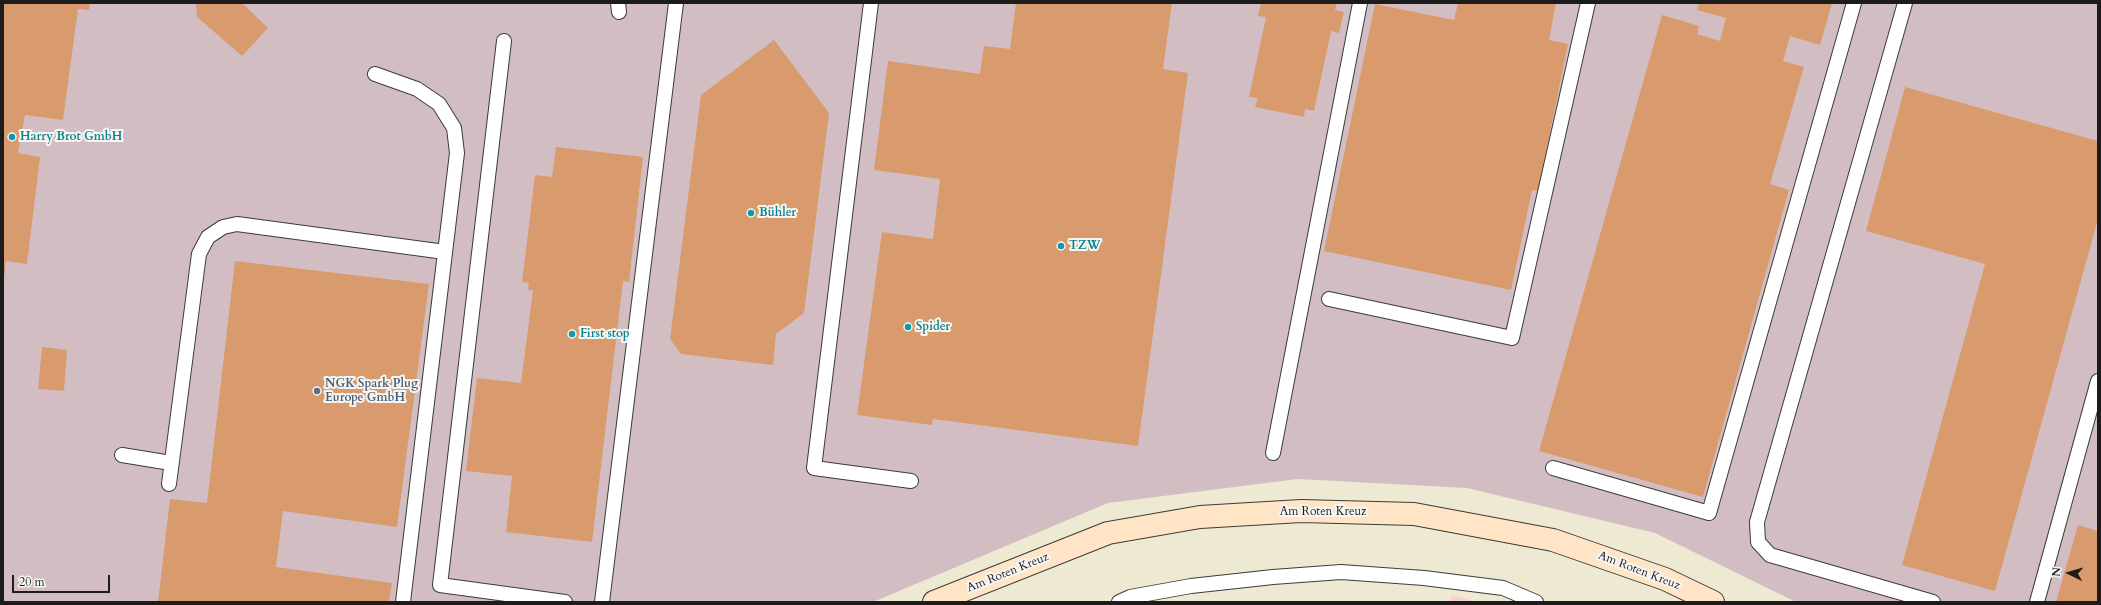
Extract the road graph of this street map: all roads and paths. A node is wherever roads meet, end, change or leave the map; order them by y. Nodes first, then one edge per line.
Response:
1 (676, 3) edge
2 (871, 3) edge
3 (1360, 3) edge
4 (1588, 3) edge
5 (1854, 3) edge
6 (1905, 3) edge
7 (504, 41) dead end
8 (375, 74) dead end
9 (445, 252) junction
10 (1329, 299) dead end
11 (2098, 381) edge
12 (1273, 453) dead end
13 (122, 455) dead end
14 (171, 463) junction
15 (1553, 468) dead end
16 (911, 480) dead end
17 (169, 484) dead end
18 (403, 602) edge
19 (565, 602) edge
20 (602, 602) edge
21 (934, 602) edge
22 (1119, 602) edge
23 (1536, 602) edge
24 (1713, 602) edge
25 (1933, 602) edge
26 (2037, 602) edge

1 - 20 lane
2 - 16 lane
3 - 12 lane
4 - 10 lane
5 - 15 lane
6 - 25 lane
7 - 19 lane
8 - 9 lane
9 - 14 lane
9 - 18 lane
11 - 26 lane
13 - 14 lane
14 - 17 lane
21 - 24 street, Am Roten Kreuz
22 - 23 lane

